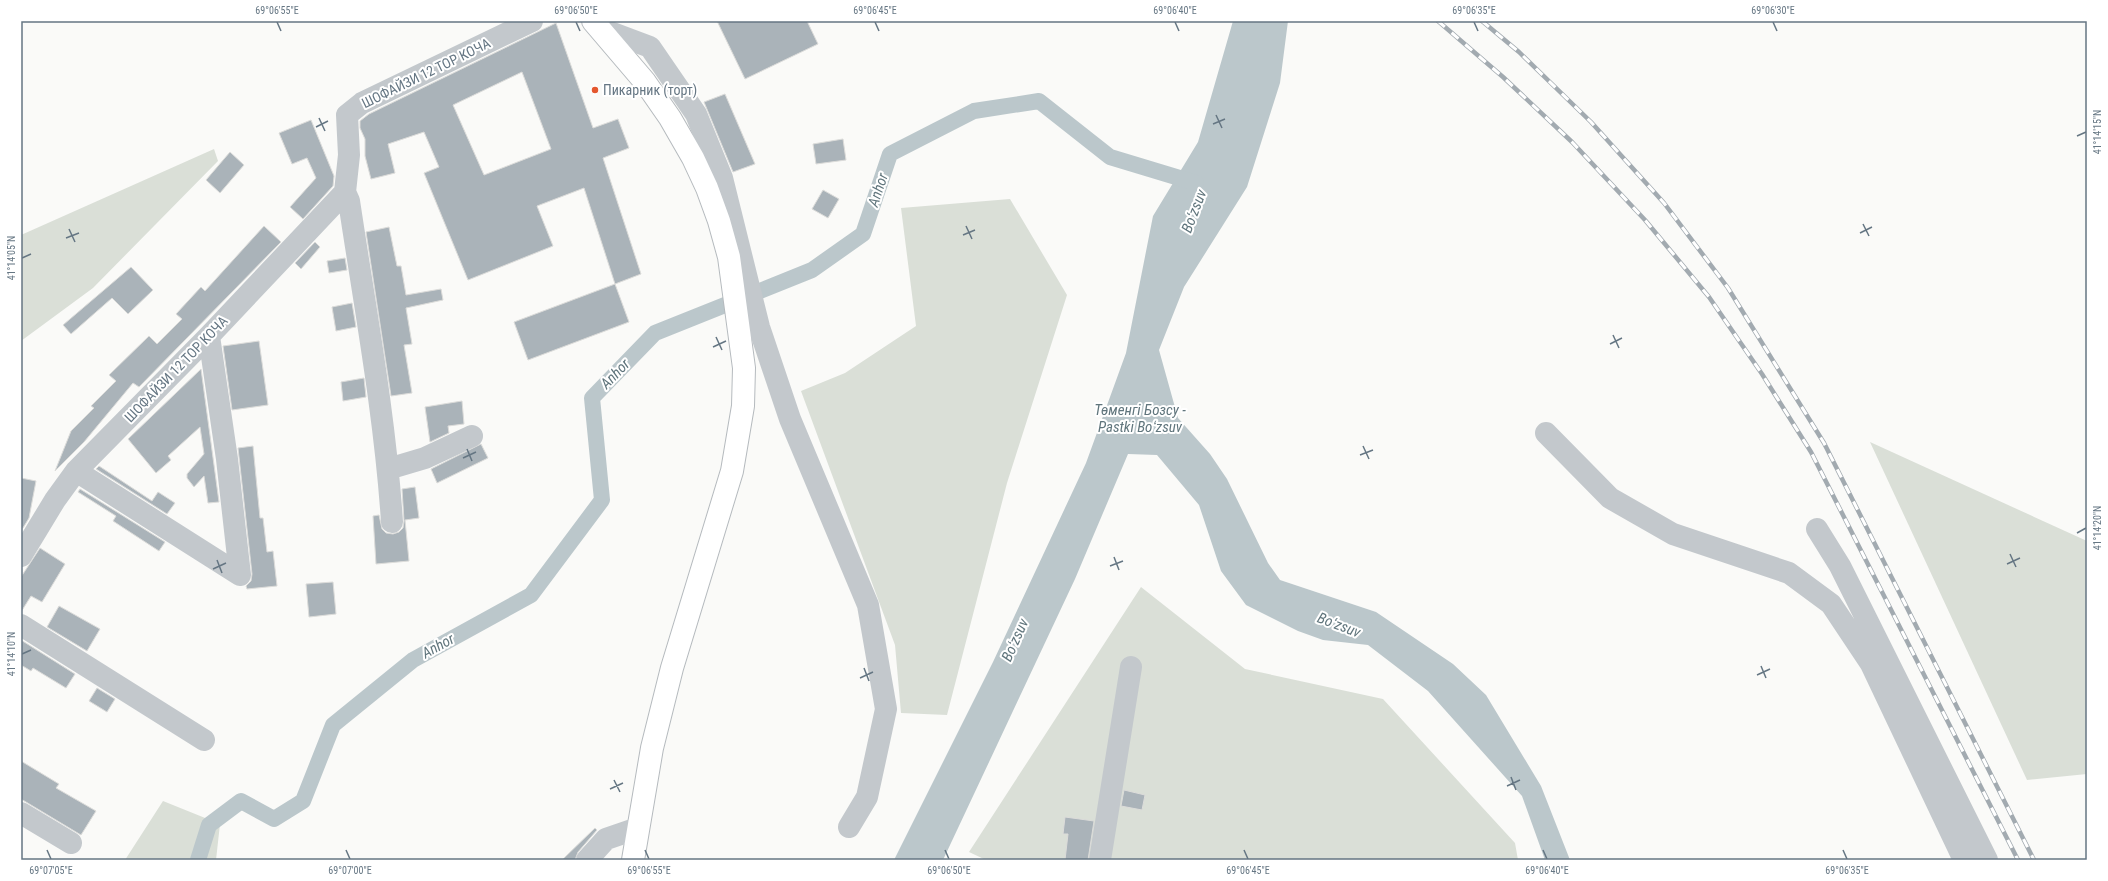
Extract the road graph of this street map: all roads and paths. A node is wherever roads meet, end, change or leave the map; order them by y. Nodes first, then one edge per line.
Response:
1 (532, 21) edge
2 (597, 25) edge
3 (345, 192) junction
4 (750, 331) junction
5 (209, 336) junction
6 (1546, 433) dead end
7 (472, 436) dead end
8 (388, 469) junction
9 (76, 471) junction
10 (392, 522) dead end
11 (1817, 529) dead end
12 (21, 556) edge
13 (21, 625) edge
14 (1132, 667) dead end
15 (204, 740) dead end
16 (21, 813) edge
17 (849, 827) dead end
18 (638, 828) junction
19 (71, 843) dead end
20 (587, 860) edge
21 (633, 860) edge
22 (1100, 860) edge
23 (1964, 860) edge
24 (1987, 860) edge

1 - 3 street, ШОФАЙЗИ 12 ТОР КОЧА
2 - 4 main road
3 - 5 street, ШОФАЙЗИ 12 ТОР КОЧА
3 - 8 street, ШОФАЙЗИ 12 ТОР КОЧА
4 - 17 street
4 - 18 main road
5 - 9 street, ШОФАЙЗИ 12 ТОР КОЧА
5 - 9 street
6 - 23 street
7 - 8 street
8 - 10 street, ШОФАЙЗИ 12 ТОР КОЧА
9 - 12 street, ШОФАЙЗИ 12 ТОР КОЧА
11 - 24 street
13 - 15 street
14 - 22 street
16 - 19 street
18 - 20 street
18 - 21 main road

